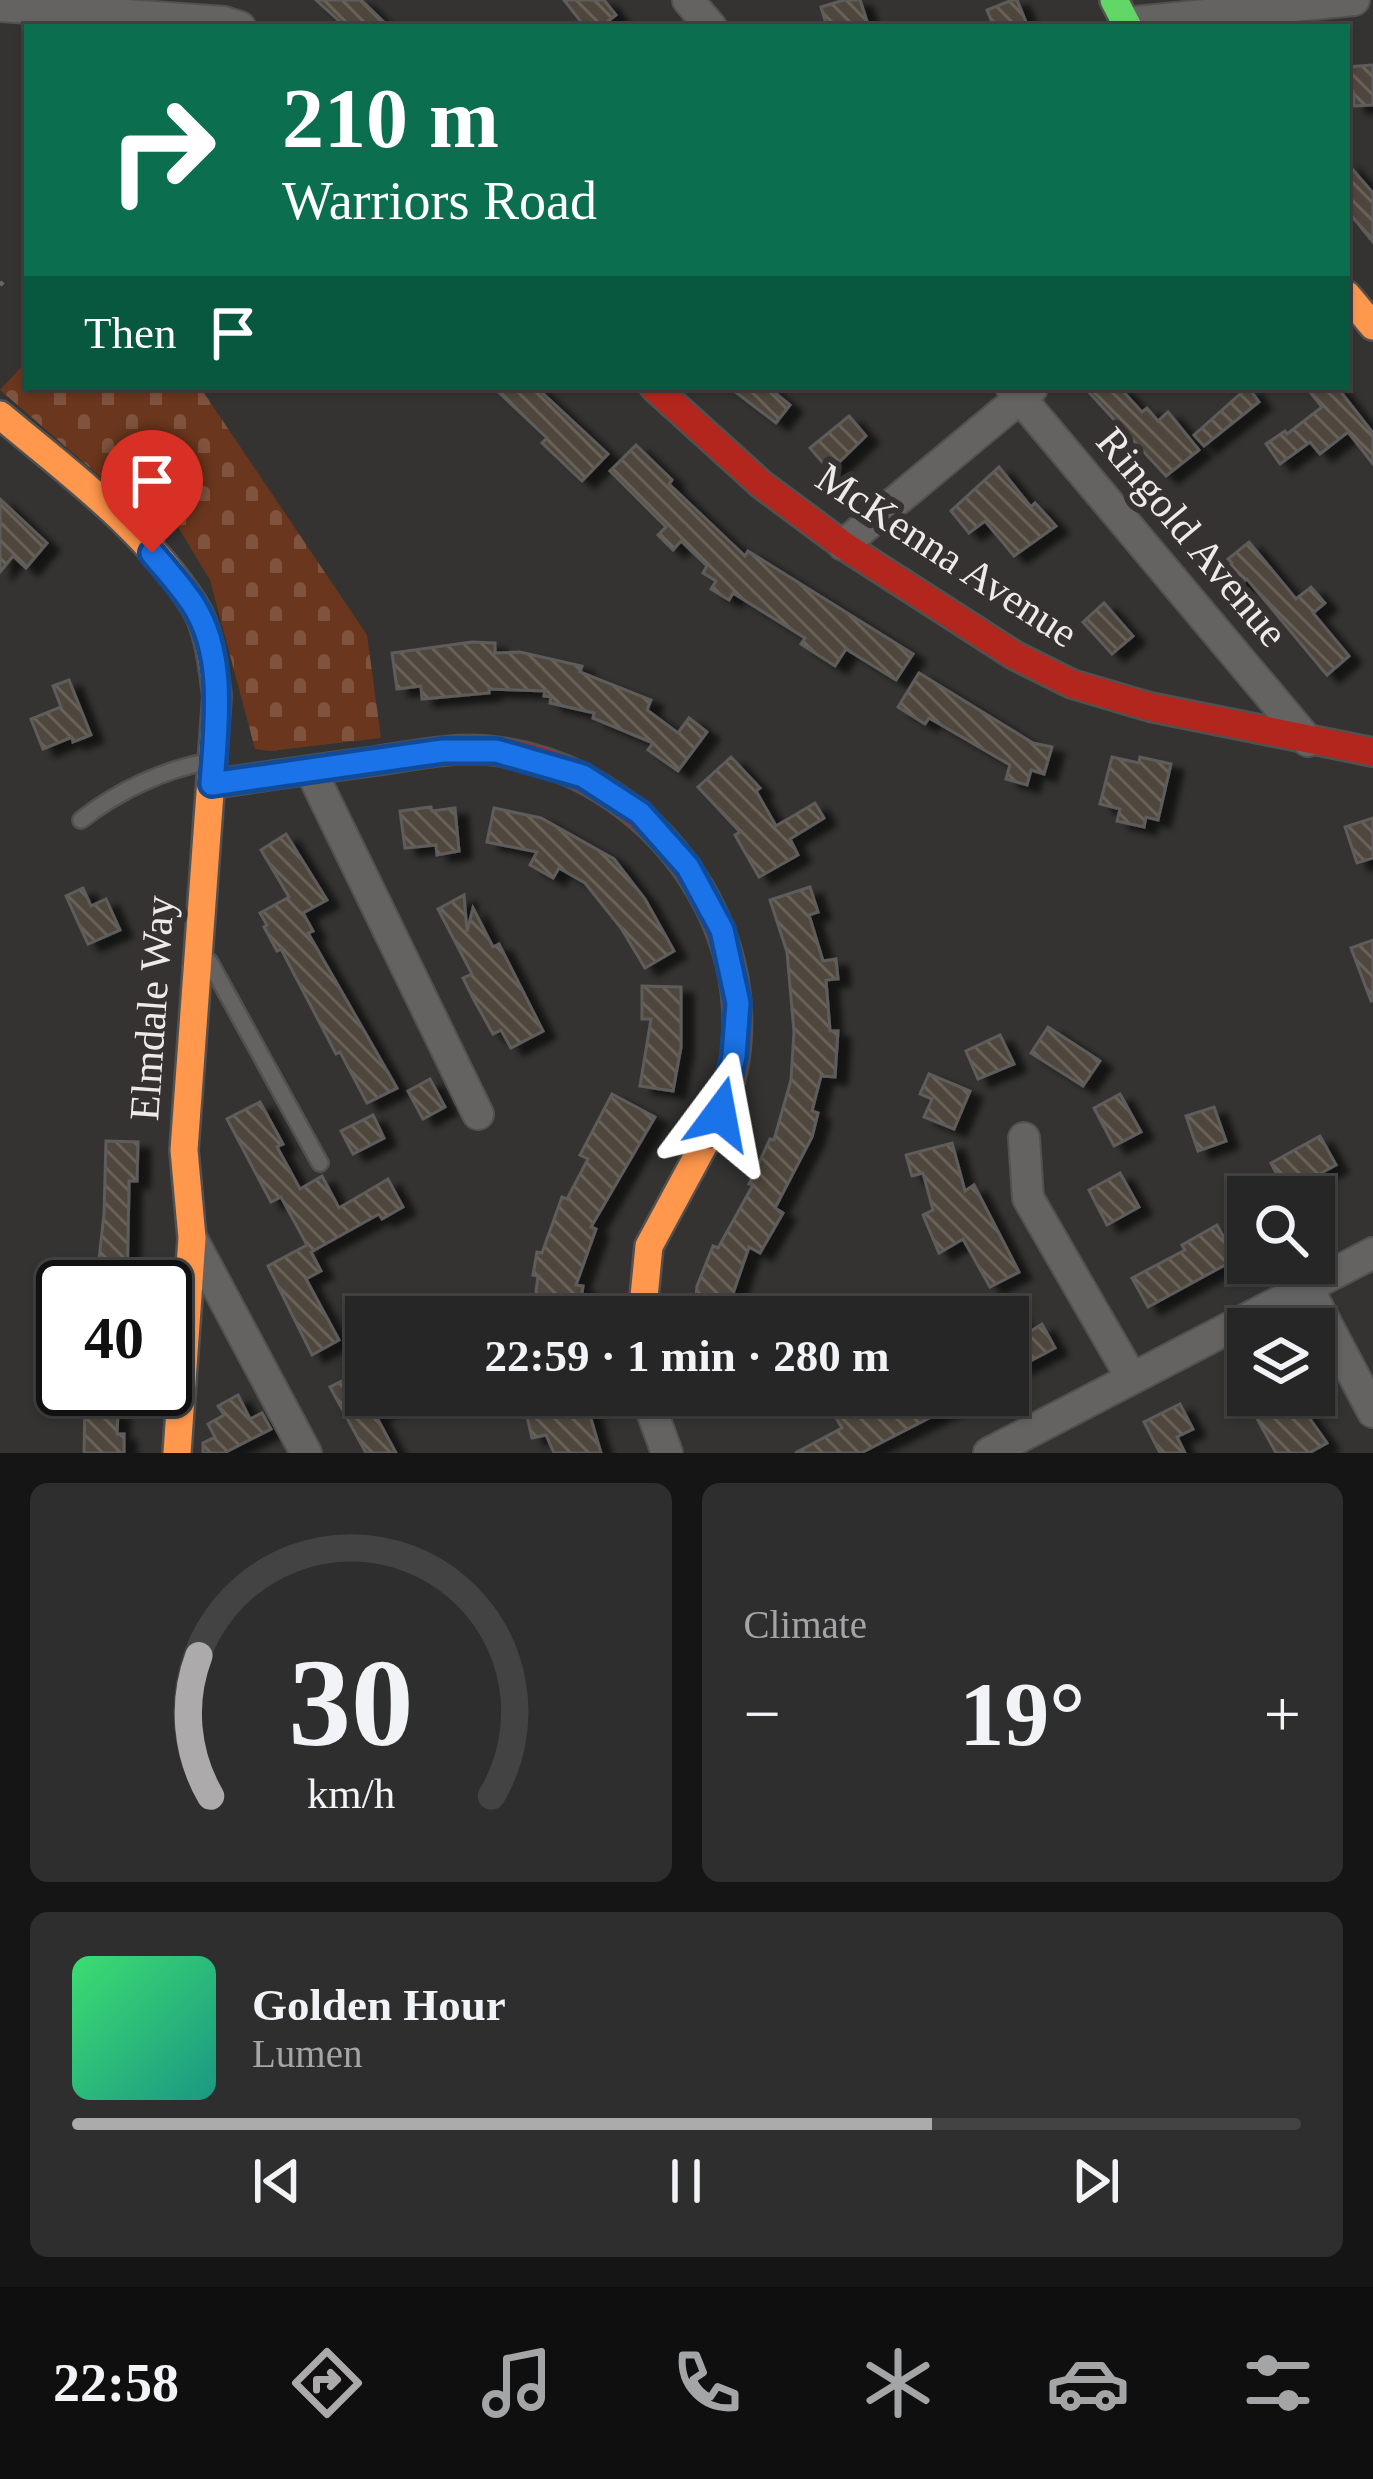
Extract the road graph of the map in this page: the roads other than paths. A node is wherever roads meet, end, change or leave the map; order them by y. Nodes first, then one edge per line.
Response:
1 (688, 0) edge
2 (1354, 0) edge
3 (0, 6) edge
4 (1123, 17) edge
5 (230, 24) edge
6 (708, 24) edge
7 (1350, 299) edge
8 (1373, 326) edge
9 (657, 390) edge
10 (1022, 391) edge
11 (0, 415) edge
12 (843, 545) junction
13 (1308, 741) junction
14 (1373, 752) edge
15 (311, 771) junction
16 (213, 772) junction
17 (81, 820) dead end
18 (196, 943) junction
19 (478, 1114) dead end
20 (1024, 1138) dead end
21 (320, 1163) dead end
22 (192, 1238) junction
23 (1373, 1253) edge
24 (1307, 1287) junction
25 (644, 1296) edge
26 (1131, 1377) junction
27 (1373, 1412) edge
28 (654, 1416) edge
29 (177, 1453) edge
30 (306, 1453) edge
31 (667, 1453) edge
32 (989, 1453) edge

1 - 6 street
2 - 4 street
3 - 5 street
7 - 8 street
9 - 12 street, McKenna Avenue
10 - 12 street
10 - 13 street, Ringold Avenue
11 - 16 street, Elmdale Way
12 - 13 street, McKenna Avenue
13 - 14 street, McKenna Avenue
15 - 16 street
15 - 19 street
15 - 25 street
16 - 17 lane
16 - 18 street, Elmdale Way
18 - 21 lane
18 - 22 street, Elmdale Way
20 - 26 street
22 - 29 street, Elmdale Way
22 - 30 street
23 - 24 street
24 - 26 street
24 - 27 street
26 - 32 street
28 - 31 street

